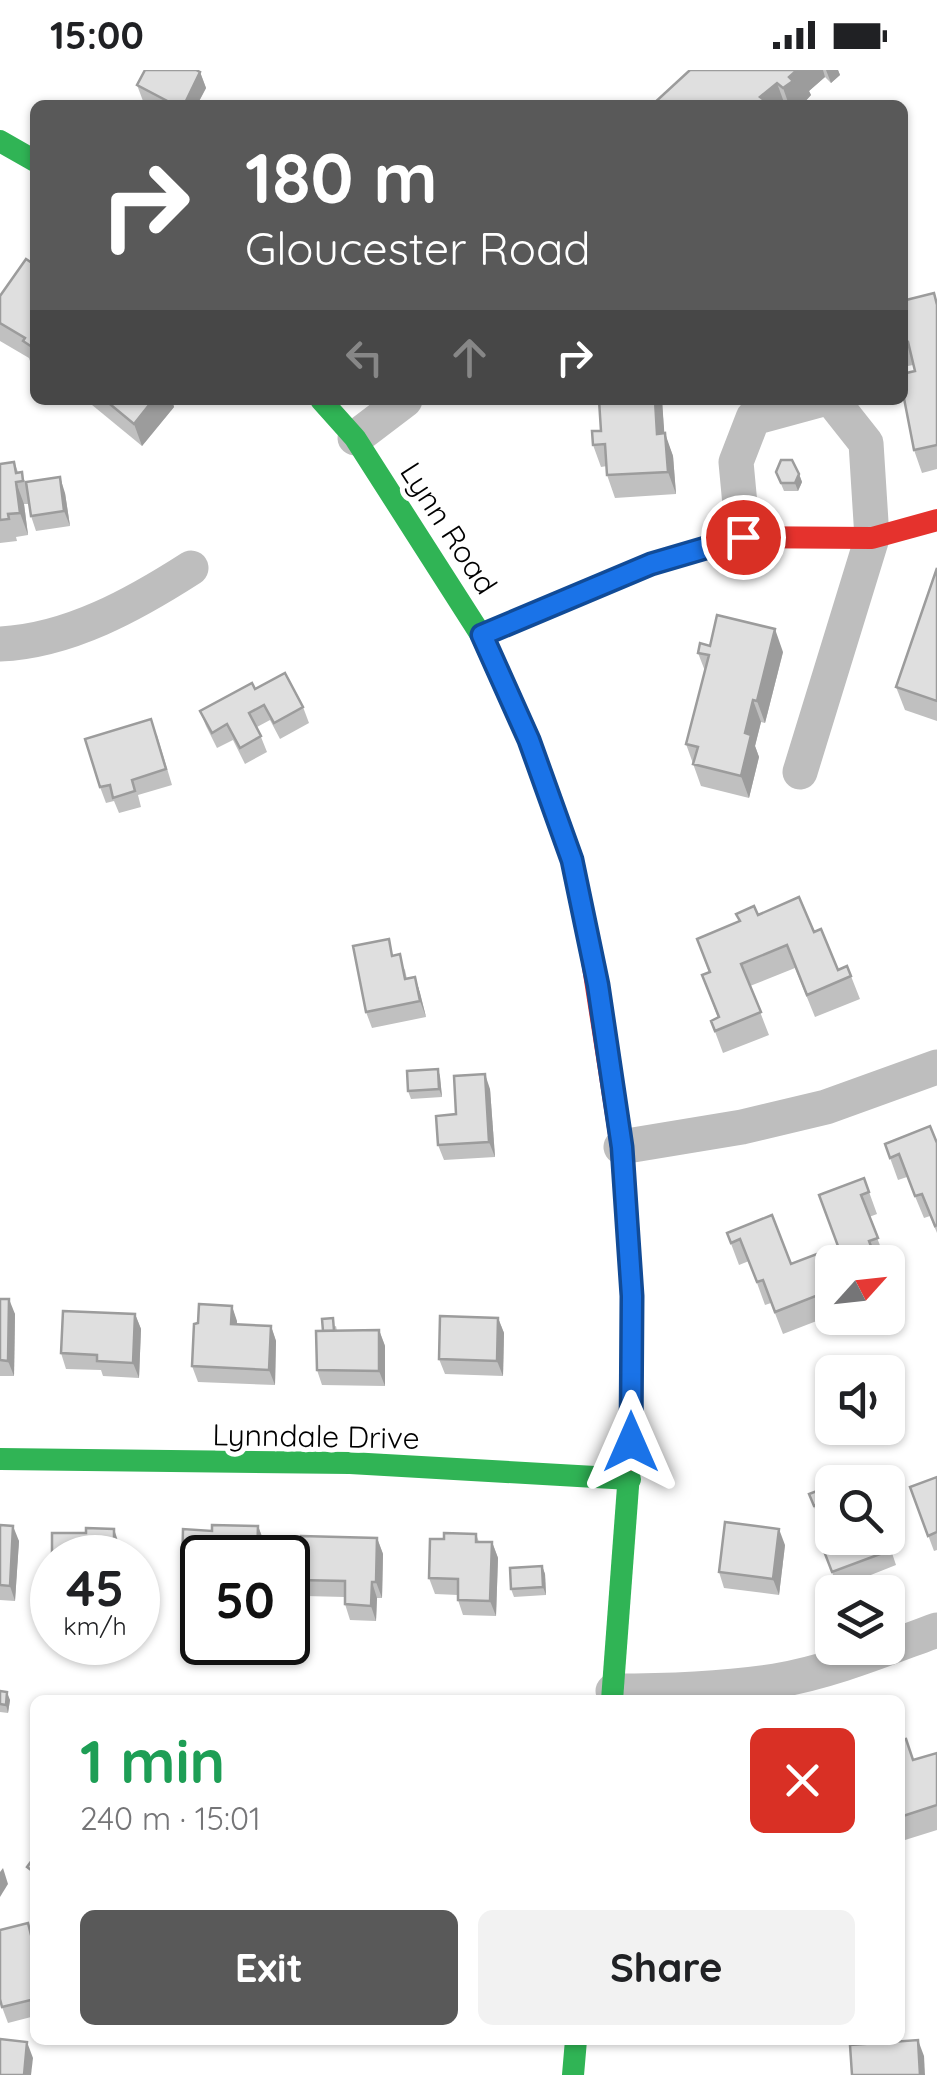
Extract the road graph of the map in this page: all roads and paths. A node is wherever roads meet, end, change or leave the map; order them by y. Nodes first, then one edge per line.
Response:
1 (0, 141) edge
2 (30, 158) edge
3 (326, 405) edge
4 (399, 405) edge
5 (801, 405) edge
6 (836, 405) edge
7 (355, 438) junction
8 (937, 520) edge
9 (743, 537) junction
10 (872, 538) junction
11 (191, 568) dead end
12 (482, 635) junction
13 (0, 644) edge
14 (800, 772) dead end
15 (937, 1067) edge
16 (622, 1147) junction
17 (0, 1459) edge
18 (630, 1479) junction
19 (937, 1630) edge
20 (612, 1695) edge
21 (576, 2045) edge
22 (573, 2075) edge

1 - 2 main road
3 - 7 main road, Lynn Road
4 - 7 street
5 - 9 street
6 - 10 street
7 - 12 main road, Lynn Road
8 - 10 main road
9 - 10 main road
9 - 12 main road
10 - 14 street
11 - 13 street
12 - 16 main road, Lynn Road
15 - 16 street
16 - 18 main road, Lynn Road
17 - 18 main road, Lynndale Drive
18 - 20 main road, Lynn Road
19 - 20 street
21 - 22 main road

